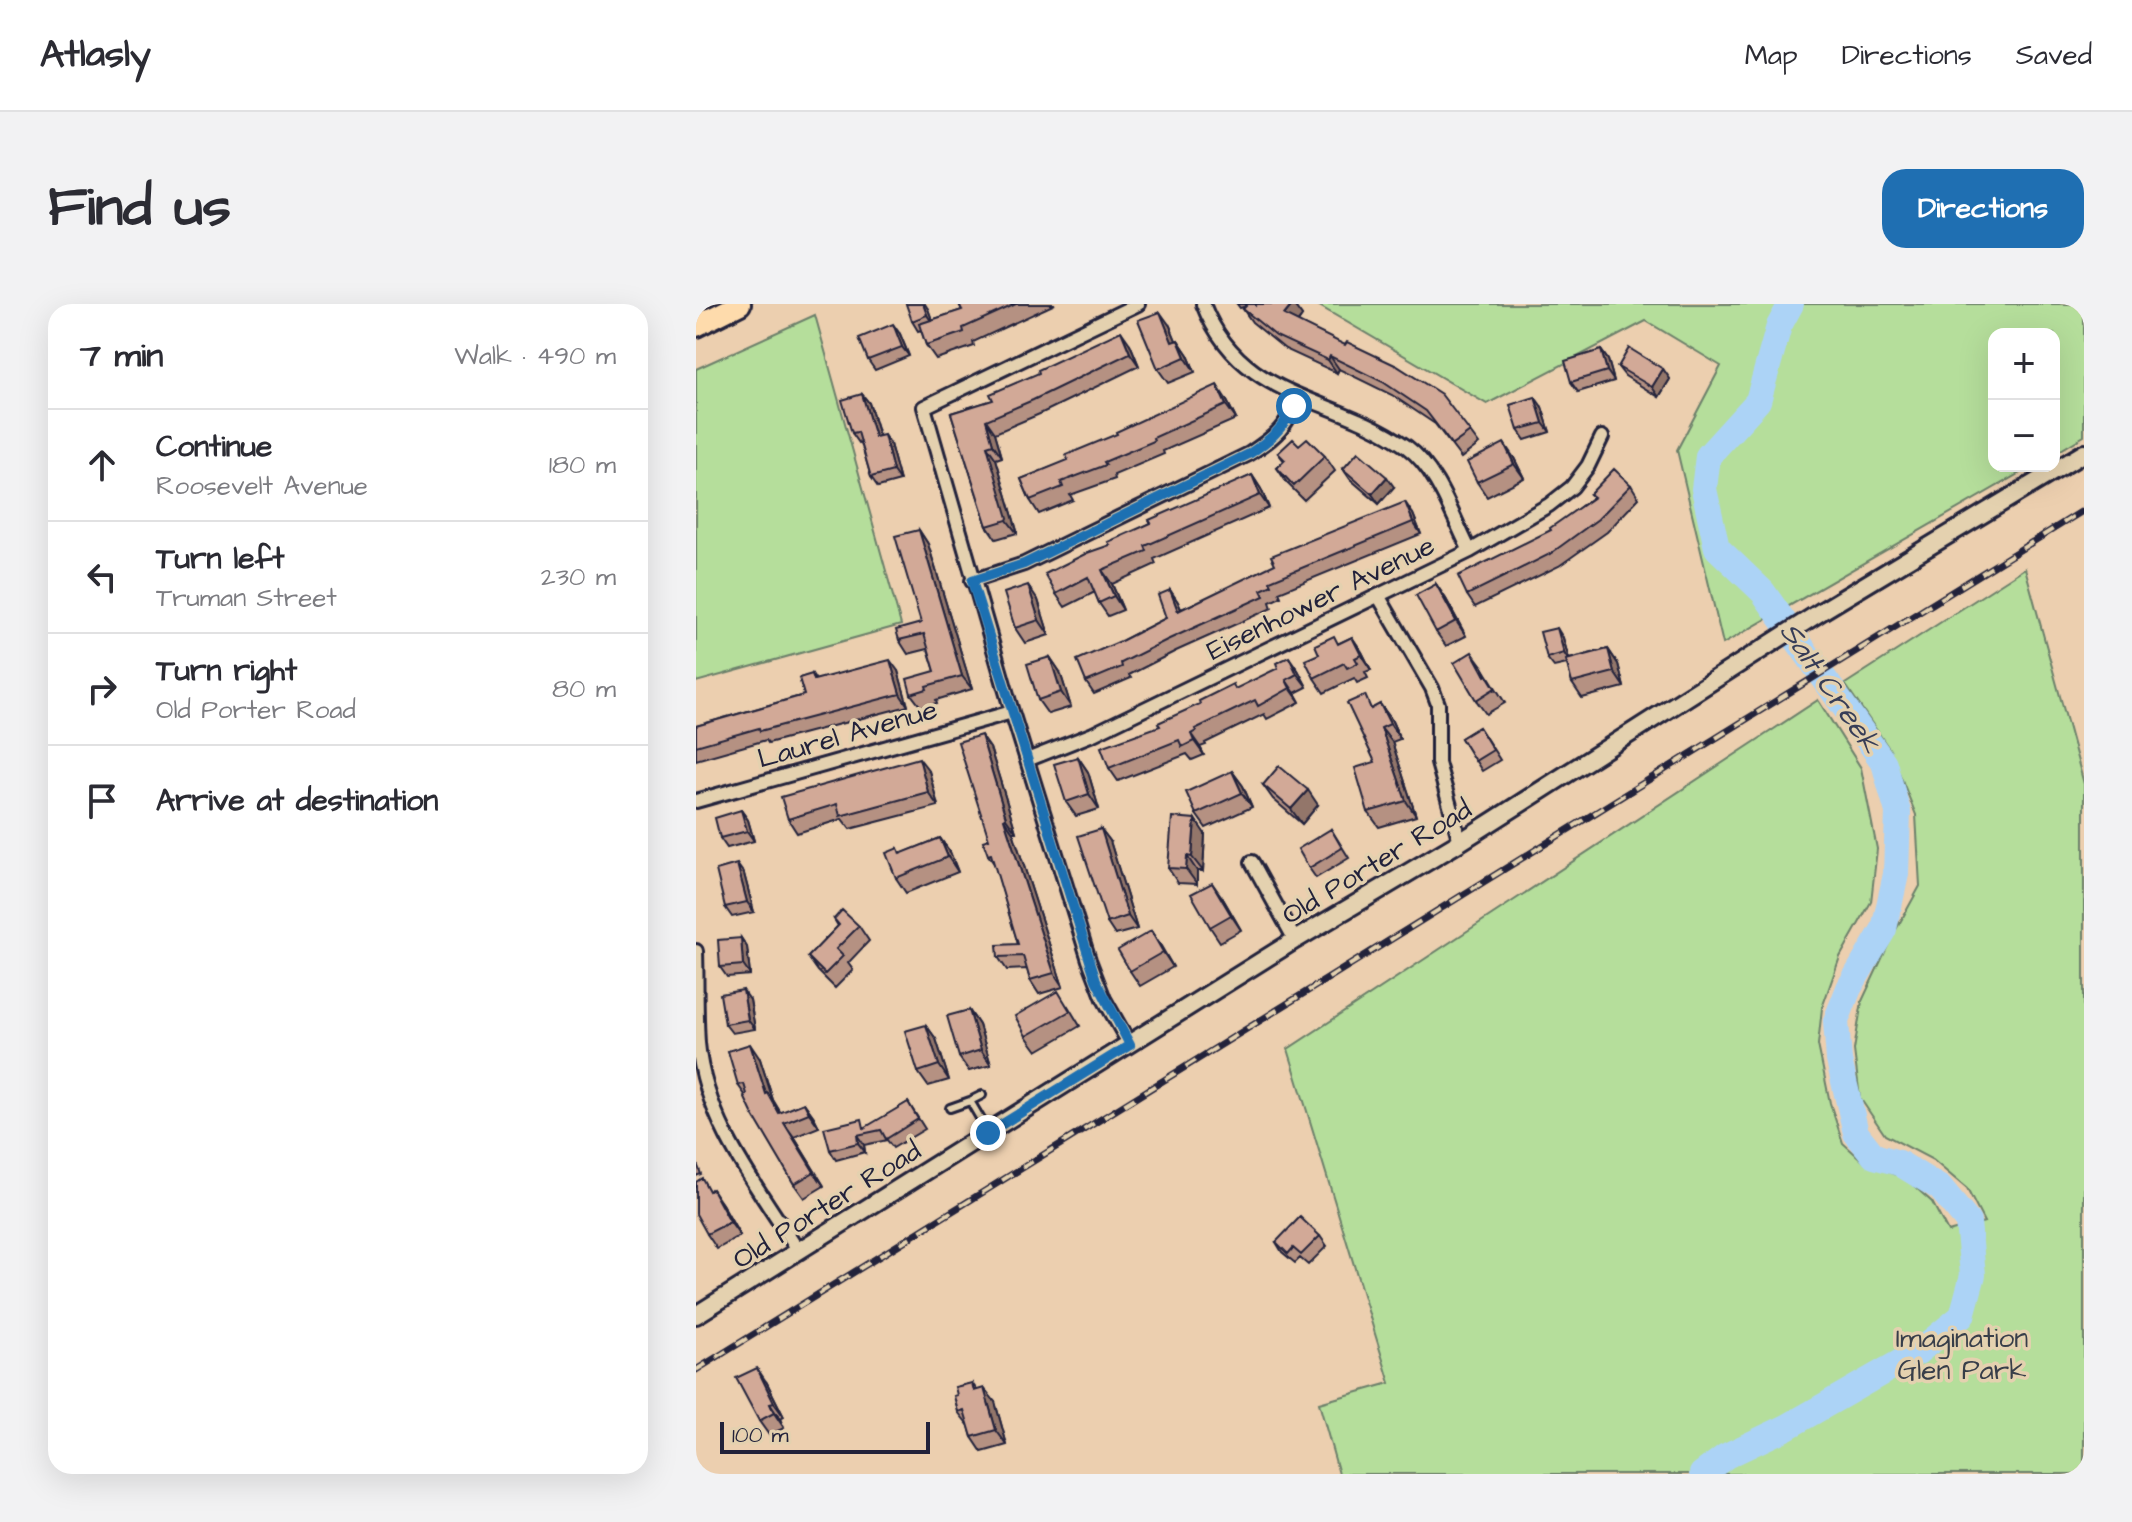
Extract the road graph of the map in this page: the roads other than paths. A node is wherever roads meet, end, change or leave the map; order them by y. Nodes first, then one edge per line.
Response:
1 (740, 304) edge
2 (1138, 304) edge
3 (1203, 304) edge
4 (696, 326) edge
5 (1300, 396) junction
6 (1602, 437) dead end
7 (2084, 453) edge
8 (1470, 551) junction
9 (972, 581) junction
10 (1379, 597) junction
11 (1012, 712) junction
12 (1027, 760) junction
13 (696, 801) edge
14 (1460, 842) junction
15 (1252, 862) dead end
16 (1295, 940) junction
17 (696, 951) edge
18 (1130, 1045) junction
19 (982, 1095) dead end
20 (970, 1101) junction
21 (950, 1108) dead end
22 (988, 1133) junction
23 (799, 1252) junction
24 (696, 1315) edge

1 - 4 main road
2 - 9 street
3 - 5 street
5 - 8 street
5 - 9 street
6 - 8 street, Eisenhower Avenue
7 - 14 street, Old Porter Road
8 - 10 street, Eisenhower Avenue
9 - 11 street
10 - 12 street, Eisenhower Avenue
10 - 14 street
11 - 12 street
11 - 13 street, Laurel Avenue
12 - 18 street
14 - 16 street, Old Porter Road
15 - 16 street
16 - 18 street, Old Porter Road
17 - 23 street
18 - 22 street, Old Porter Road
19 - 20 lane
20 - 21 lane
20 - 22 lane
22 - 23 street, Old Porter Road
23 - 24 street, Old Porter Road

